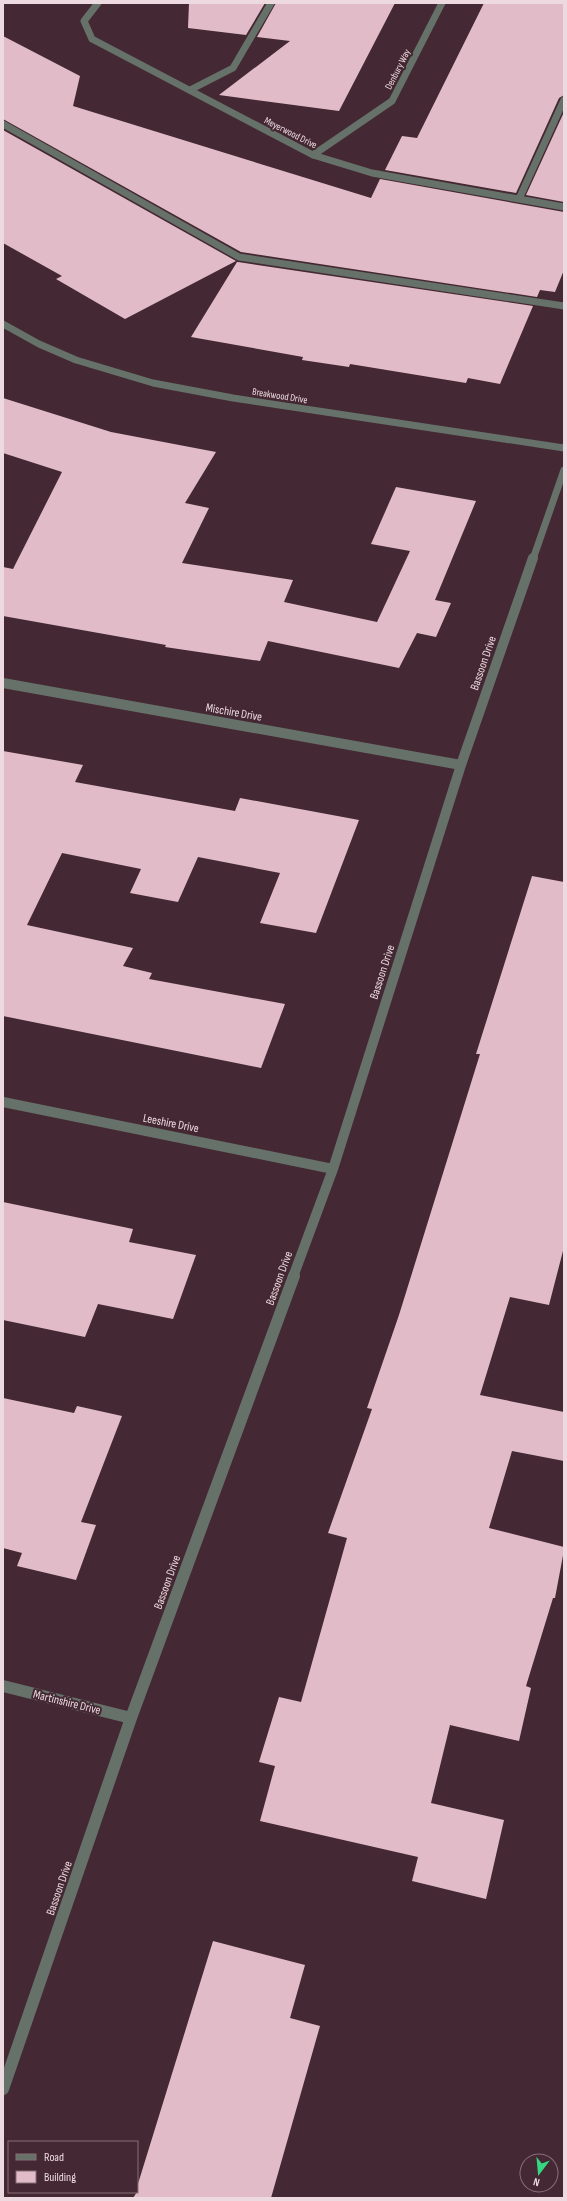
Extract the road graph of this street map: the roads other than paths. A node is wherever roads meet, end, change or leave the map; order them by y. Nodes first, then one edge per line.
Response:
1 (98, 3) edge
2 (271, 3) edge
3 (442, 3) edge
4 (190, 90) junction
5 (564, 100) edge
6 (3, 124) edge
7 (312, 155) junction
8 (519, 199) junction
9 (564, 207) edge
10 (564, 306) edge
11 (3, 324) edge
12 (564, 448) edge
13 (564, 470) edge
14 (3, 683) edge
15 (461, 765) junction
16 (3, 1102) edge
17 (333, 1169) junction
18 (3, 1686) edge
19 (131, 1718) junction
20 (3, 2089) edge

1 - 4 street, Meyerwood Drive
2 - 4 street
3 - 7 street, Denbury Way
4 - 7 street, Meyerwood Drive
5 - 8 street
6 - 10 street
7 - 8 street, Meyerwood Drive
8 - 9 street, Meyerwood Drive
11 - 12 street, Breakwood Drive
13 - 15 street, Bassoon Drive
14 - 15 street, Mischire Drive
15 - 17 street, Bassoon Drive
16 - 17 street, Leeshire Drive
17 - 19 street, Bassoon Drive
18 - 19 street, Martinshire Drive
19 - 20 street, Bassoon Drive

